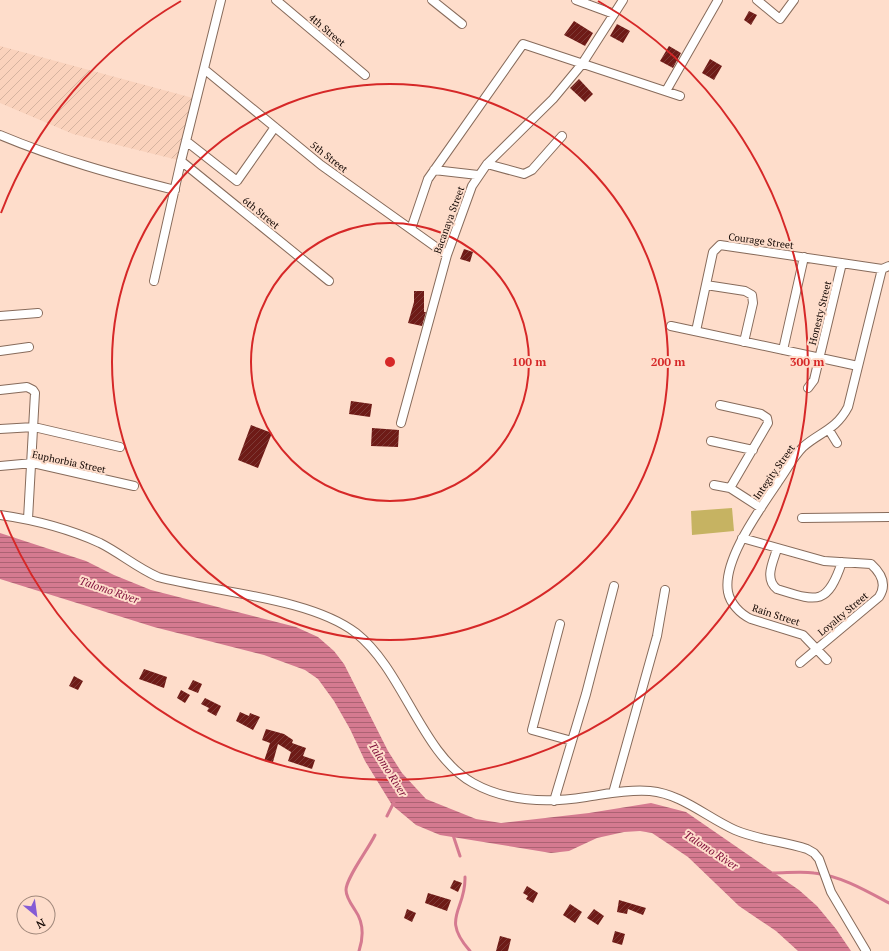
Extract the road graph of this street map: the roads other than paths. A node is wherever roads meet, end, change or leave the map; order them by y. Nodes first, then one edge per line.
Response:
1 (221, 0) edge
2 (276, 0) edge
3 (432, 0) edge
4 (576, 0) edge
5 (622, 0) edge
6 (718, 0) edge
7 (757, 0) edge
8 (794, 0) edge
9 (614, 14) junction
10 (462, 24) dead end
11 (582, 64) junction
12 (204, 69) junction
13 (365, 75) dead end
14 (666, 91) junction
15 (680, 96) dead end
16 (275, 127) junction
17 (0, 135) edge
18 (562, 136) dead end
19 (186, 141) junction
20 (181, 161) junction
21 (487, 164) junction
22 (434, 170) junction
23 (478, 175) junction
24 (175, 190) junction
25 (411, 230) junction
26 (447, 254) junction
27 (804, 257) junction
28 (842, 263) junction
29 (885, 268) edge
30 (154, 281) dead end
31 (329, 281) dead end
32 (706, 285) junction
33 (38, 313) dead end
34 (0, 316) edge
35 (670, 326) dead end
36 (696, 331) junction
37 (744, 342) junction
38 (29, 347) dead end
39 (783, 350) junction
40 (0, 351) edge
41 (819, 358) junction
42 (858, 366) junction
43 (808, 388) dead end
44 (0, 390) edge
45 (720, 405) dead end
46 (401, 423) dead end
47 (34, 426) junction
48 (0, 429) edge
49 (829, 430) junction
50 (711, 441) dead end
51 (837, 443) dead end
52 (120, 447) dead end
53 (753, 450) junction
54 (32, 463) junction
55 (0, 466) edge
56 (714, 485) dead end
57 (134, 486) dead end
58 (730, 488) junction
59 (761, 508) junction
60 (0, 515) edge
61 (889, 517) edge
62 (802, 518) dead end
63 (28, 519) junction
64 (742, 538) junction
65 (777, 549) junction
66 (842, 562) junction
67 (614, 586) dead end
68 (665, 590) dead end
69 (735, 606) joint
70 (560, 624) dead end
71 (816, 649) junction
72 (827, 660) dead end
73 (800, 663) dead end
74 (572, 742) junction
75 (613, 793) junction
76 (554, 801) junction
77 (866, 951) edge

1 - 12 street
2 - 13 street, 4th Street
3 - 10 street
4 - 9 street
5 - 9 street, Bacanaya Street
6 - 14 street
7 - 8 street
9 - 11 street, Bacanaya Street
11 - 14 street
11 - 21 street, Bacanaya Street
11 - 22 street
12 - 16 street, 5th Street
12 - 19 street
14 - 15 street
16 - 19 street
16 - 25 street, 5th Street
17 - 24 street
18 - 21 street
19 - 20 street
20 - 24 street
20 - 31 street, 6th Street
21 - 23 street, Bacanaya Street
22 - 23 street
22 - 25 street
23 - 26 street, Bacanaya Street
24 - 30 street
25 - 26 street, 5th Street
26 - 46 street, Bacanaya Street
27 - 28 street, Courage Street
27 - 32 street, Courage Street
27 - 39 street
28 - 29 street, Courage Street
28 - 41 street, Honesty Street
29 - 42 street, Integity Street
32 - 36 street, Courage Street
32 - 37 street
33 - 34 street
35 - 36 street
36 - 37 street
37 - 39 street
38 - 40 street
39 - 41 street
41 - 42 street
41 - 43 street, Honesty Street
42 - 49 street, Integity Street
44 - 47 street
45 - 53 street
47 - 48 street
47 - 52 street
47 - 54 street
49 - 51 street
49 - 59 street, Integity Street
50 - 53 street
53 - 58 street
54 - 55 street, Euphorbia Street
54 - 57 street, Euphorbia Street
54 - 63 street
56 - 58 street
58 - 59 street
59 - 64 street, Integity Street
60 - 63 street
61 - 62 street
63 - 76 street
64 - 65 street, Loyalty Street
64 - 69 street, Integity Street
65 - 66 street, Loyalty Street
65 - 66 street
66 - 71 street, Loyalty Street
67 - 74 street
68 - 75 street
69 - 71 street, Rain Street
70 - 74 street
71 - 72 street, Rain Street
71 - 73 street, Loyalty Street
74 - 76 street
75 - 76 street
75 - 77 street

